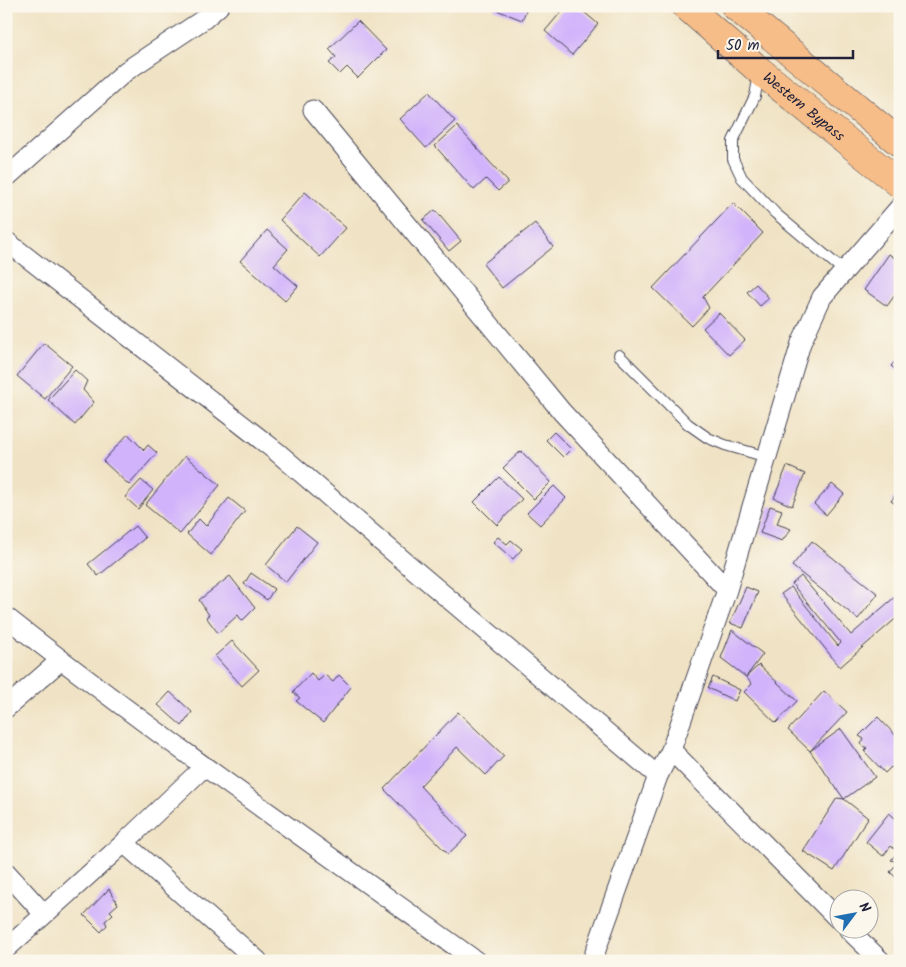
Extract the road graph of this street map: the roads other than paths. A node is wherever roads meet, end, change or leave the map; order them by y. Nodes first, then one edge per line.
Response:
1 (219, 6) edge
2 (686, 6) edge
3 (735, 6) edge
4 (760, 71) junction
5 (313, 110) dead end
6 (900, 143) edge
7 (6, 178) edge
8 (900, 184) edge
9 (900, 207) edge
10 (6, 241) edge
11 (844, 271) junction
12 (619, 355) dead end
13 (767, 457) junction
14 (727, 590) junction
15 (6, 617) edge
16 (61, 660) junction
17 (6, 708) edge
18 (671, 750) junction
19 (204, 767) junction
20 (658, 776) junction
21 (124, 843) junction
22 (6, 872) edge
23 (828, 909) edge
24 (44, 914) junction
25 (860, 940) edge
26 (6, 949) edge
27 (258, 961) edge
28 (476, 961) edge
29 (592, 961) edge
30 (881, 961) edge

1 - 7 street
2 - 4 main road, Western Bypass
3 - 6 main road
4 - 8 main road, Western Bypass
4 - 11 lane
5 - 14 street
9 - 11 street
10 - 20 street
11 - 13 street
12 - 13 lane
13 - 14 street
14 - 18 street
15 - 16 street
16 - 17 street
16 - 19 street
18 - 20 street
18 - 23 street
19 - 21 street
19 - 28 street
20 - 29 street
21 - 24 street
21 - 27 street
22 - 24 street
24 - 26 street
25 - 30 street

